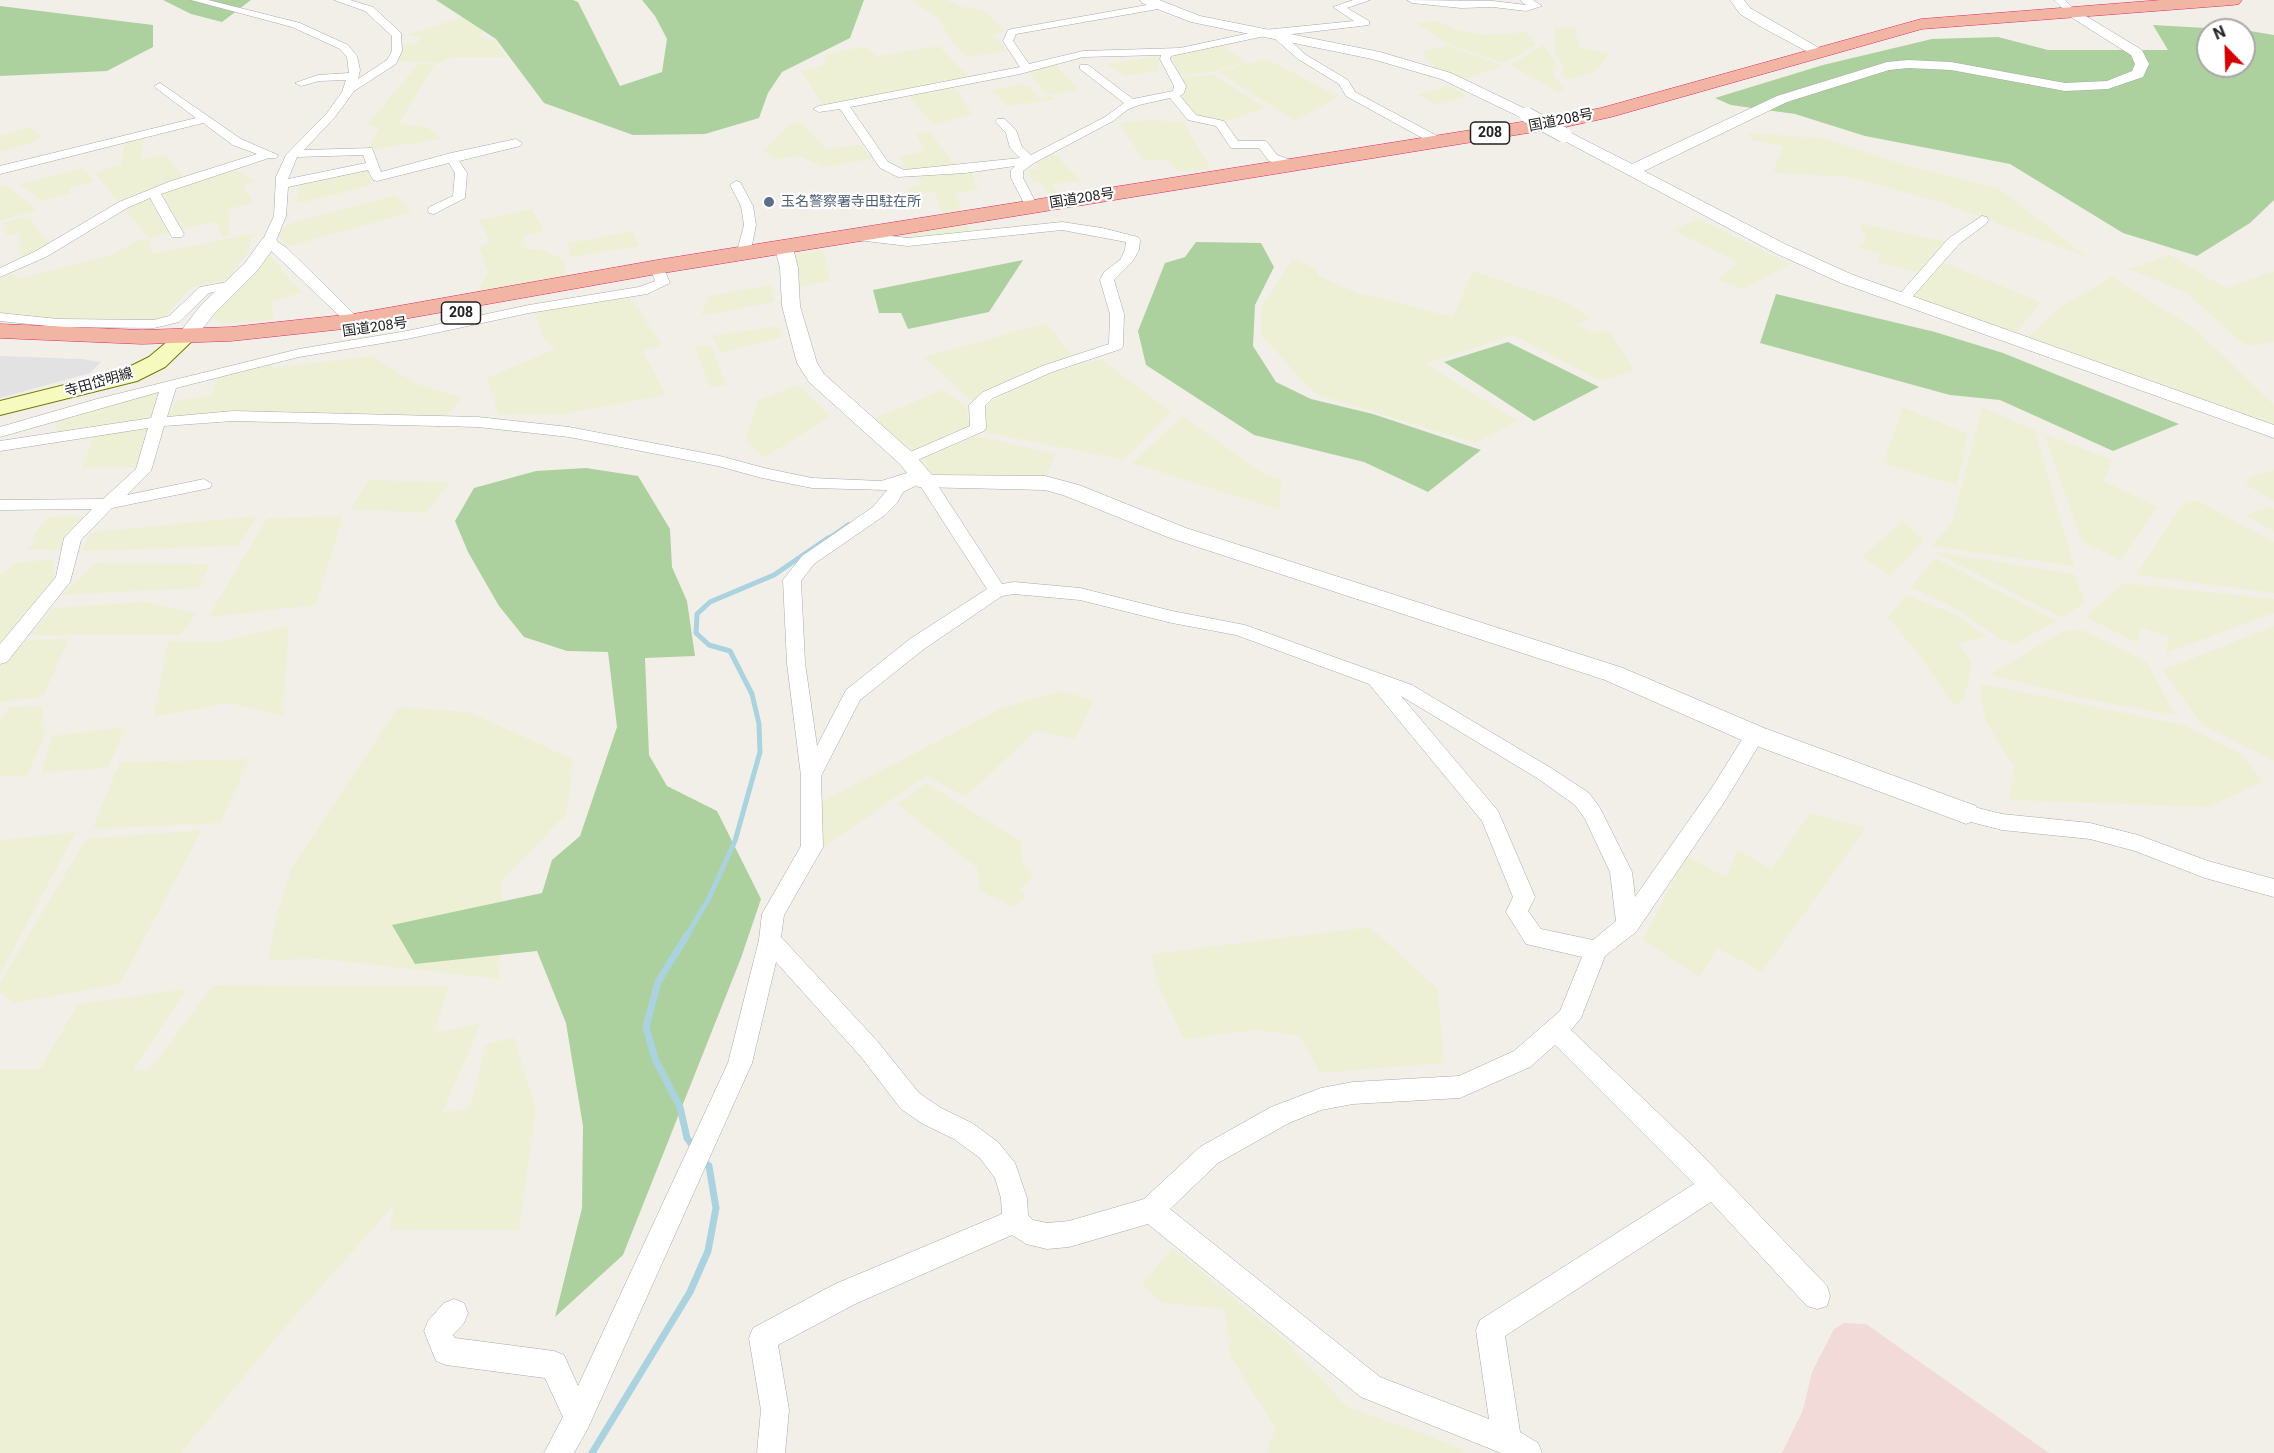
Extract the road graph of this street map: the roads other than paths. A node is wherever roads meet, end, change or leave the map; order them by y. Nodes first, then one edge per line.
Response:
1 (196, 0) edge
2 (339, 0) edge
3 (1365, 0) edge
4 (1412, 0) edge
5 (1525, 0) edge
6 (1737, 0) edge
7 (2233, 0) edge
8 (1152, 3) edge
9 (2065, 6) edge
10 (1270, 34) junction
11 (1179, 51) junction
12 (1819, 52) junction
13 (1084, 67) dead end
14 (1026, 69) junction
15 (354, 76) junction
16 (301, 84) dead end
17 (160, 86) dead end
18 (349, 89) junction
19 (1172, 94) junction
20 (1132, 104) junction
21 (843, 105) junction
22 (819, 109) dead end
23 (205, 119) junction
24 (1001, 121) dead end
25 (1439, 142) junction
26 (516, 143) dead end
27 (268, 154) junction
28 (292, 157) junction
29 (451, 157) junction
30 (1030, 160) junction
31 (196, 164) dead end
32 (373, 165) junction
33 (1292, 165) junction
34 (221, 169) junction
35 (0, 170) edge
36 (1633, 171) junction
37 (282, 184) junction
38 (736, 185) dead end
39 (153, 192) junction
40 (1032, 207) junction
41 (434, 210) dead end
42 (1982, 220) dead end
43 (177, 234) dead end
44 (857, 236) junction
45 (269, 242) junction
46 (784, 248) junction
47 (743, 255) junction
48 (0, 273) edge
49 (233, 285) junction
50 (1902, 300) junction
51 (0, 318) edge
52 (353, 321) junction
53 (406, 330) junction
54 (0, 331) edge
55 (181, 341) junction
56 (0, 347) edge
57 (169, 385) junction
58 (0, 408) edge
59 (158, 422) junction
60 (0, 432) edge
61 (2274, 432) edge
62 (0, 446) edge
63 (919, 472) junction
64 (204, 484) dead end
65 (107, 504) junction
66 (0, 505) edge
67 (997, 591) junction
68 (0, 657) edge
69 (1376, 679) junction
70 (1755, 735) junction
71 (811, 776) junction
72 (1971, 808) joint
73 (2274, 888) edge
74 (1628, 925) junction
75 (770, 940) junction
76 (1596, 950) junction
77 (1555, 1030) junction
78 (1713, 1186) junction
79 (1151, 1210) junction
80 (1015, 1221) junction
81 (1816, 1296) dead end
82 (454, 1313) dead end
83 (578, 1418) junction
84 (1517, 1447) edge
85 (558, 1453) edge
86 (771, 1453) edge

1 - 15 street
2 - 18 street
3 - 10 street
4 - 5 street
6 - 12 street
7 - 9 highway, 国道208号 / 208
8 - 10 street
8 - 14 street
9 - 12 highway, 国道208号 / 208
9 - 36 street
10 - 11 street
10 - 25 street
10 - 36 street, bridge
11 - 14 street
11 - 19 street
12 - 25 highway, 国道208号 / 208
13 - 20 street
14 - 21 street
15 - 16 street
15 - 18 street
17 - 23 street
18 - 28 street
19 - 20 street
19 - 33 street
20 - 30 street
21 - 22 street
21 - 30 street
23 - 27 street
23 - 35 street
24 - 30 street
25 - 33 highway, 国道208号 / 208
26 - 29 street
27 - 28 street
27 - 34 street
28 - 32 street
28 - 37 street
29 - 32 street
29 - 41 street
30 - 40 street
31 - 34 street
32 - 37 street
33 - 40 highway, 国道208号 / 208
34 - 39 street
36 - 50 street
37 - 45 street
38 - 47 street
39 - 43 street
39 - 48 street
40 - 44 highway, 国道208号 / 208
42 - 50 street
44 - 46 highway, 国道208号 / 208
44 - 63 street
45 - 49 street
45 - 52 street
46 - 47 highway, 国道208号 / 208
46 - 63 street
47 - 52 highway, 国道208号 / 208
47 - 53 highway, 国道208号 / 208
49 - 51 street
49 - 55 street
50 - 61 street
52 - 55 highway, 国道208号 / 208
53 - 55 highway, 国道208号 / 208
53 - 57 street
54 - 55 highway, 国道208号 / 208
55 - 56 highway, 国道208号 / 208
55 - 58 main road, 寺田岱明線
57 - 59 street
57 - 60 street
59 - 62 street
59 - 63 street
59 - 65 street
63 - 67 street
63 - 70 street
63 - 71 street
64 - 65 street
65 - 66 street
65 - 68 street
67 - 69 street
67 - 71 street
69 - 74 street
69 - 76 street
70 - 72 street
70 - 74 street
71 - 75 street
72 - 73 street
74 - 76 street
75 - 80 street
75 - 83 street
76 - 77 street
77 - 78 street
77 - 79 street
78 - 81 street
78 - 84 street
79 - 80 street
79 - 84 street
80 - 86 street
82 - 83 street
83 - 85 street

